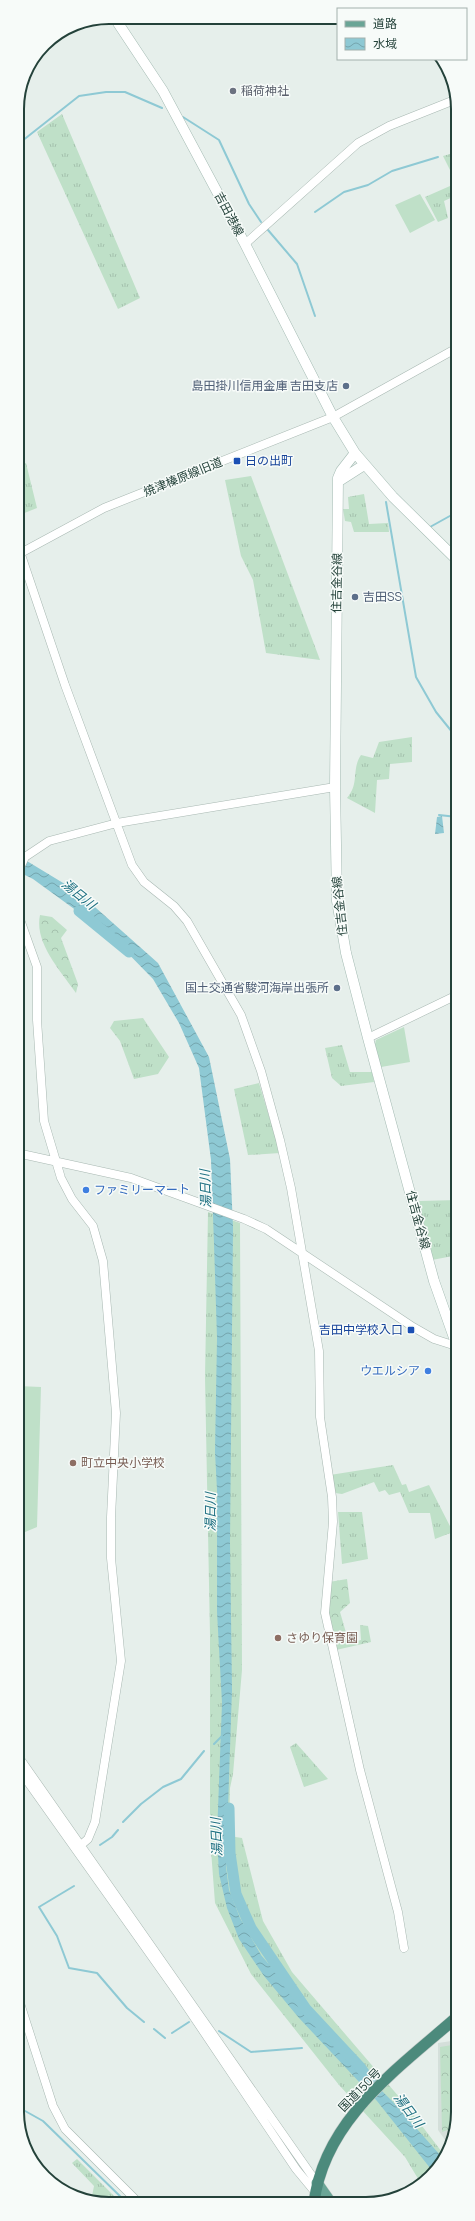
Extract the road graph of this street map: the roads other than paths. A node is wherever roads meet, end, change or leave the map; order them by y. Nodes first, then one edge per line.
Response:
1 (119, 24) edge
2 (450, 102) edge
3 (244, 244) junction
4 (451, 351) edge
5 (333, 417) junction
6 (355, 453) junction
7 (364, 465) junction
8 (338, 481) junction
9 (24, 551) edge
10 (451, 554) edge
11 (24, 568) edge
12 (335, 787) junction
13 (117, 823) junction
14 (24, 859) edge
15 (24, 932) edge
16 (451, 999) edge
17 (368, 1038) junction
18 (24, 1155) edge
19 (54, 1161) junction
20 (303, 1253) junction
21 (451, 1330) edge
22 (451, 1346) edge
23 (24, 1764) edge
24 (24, 1776) edge
25 (81, 1845) junction
26 (404, 1948) dead end
27 (24, 2016) edge
28 (451, 2022) edge
29 (315, 2193) edge
30 (133, 2197) edge

1 - 3 main road, 吉田港線
2 - 3 street
3 - 5 main road, 吉田港線
4 - 5 street, 焼津榛原線旧道
5 - 6 main road
5 - 9 street, 焼津榛原線旧道
6 - 7 main road
6 - 8 main road, 住吉金谷線
7 - 8 main road
7 - 10 main road
8 - 12 main road, 住吉金谷線
11 - 13 street
12 - 13 street
12 - 17 main road, 住吉金谷線
13 - 14 street
13 - 20 street
15 - 19 street
16 - 17 street
17 - 21 main road, 住吉金谷線
18 - 19 street
19 - 20 street
19 - 25 street
20 - 22 street
20 - 26 street
23 - 25 street
24 - 29 street
25 - 29 street
27 - 30 street
28 - 29 highway, 国道150号

